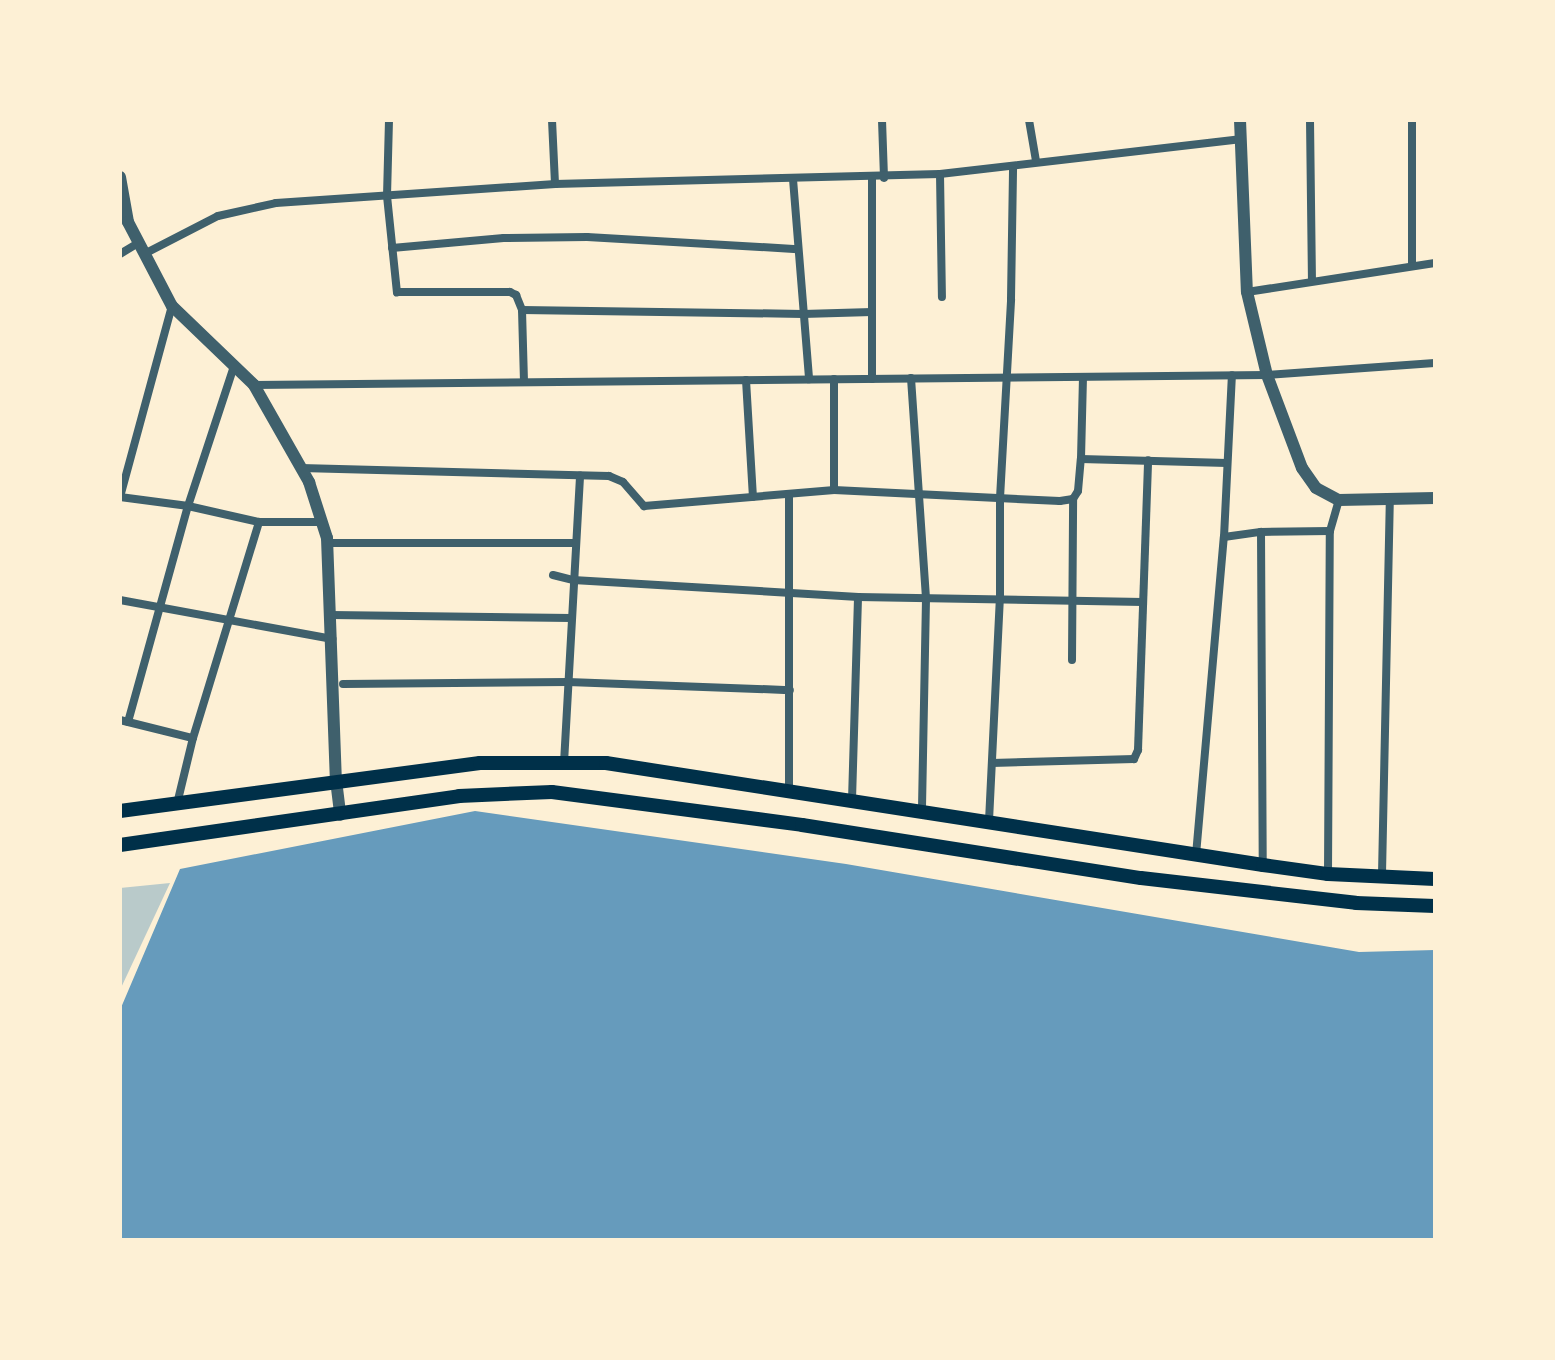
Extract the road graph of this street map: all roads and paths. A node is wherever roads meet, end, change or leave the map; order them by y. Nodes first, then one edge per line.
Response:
1 (389, 120) edge
2 (552, 120) edge
3 (882, 120) edge
4 (1029, 120) edge
5 (1240, 120) edge
6 (1310, 120) edge
7 (1412, 120) edge
8 (1242, 139) junction
9 (1036, 161) junction
10 (1013, 168) junction
11 (940, 174) junction
12 (884, 178) junction
13 (793, 179) junction
14 (872, 179) junction
15 (120, 182) edge
16 (555, 184) junction
17 (387, 196) junction
18 (392, 248) junction
19 (141, 249) junction
20 (798, 249) junction
21 (120, 254) edge
22 (1435, 263) edge
23 (1412, 265) junction
24 (1312, 281) junction
25 (1247, 292) junction
26 (942, 297) dead end
27 (172, 306) junction
28 (522, 310) junction
29 (872, 312) junction
30 (803, 314) junction
31 (1435, 363) edge
32 (233, 369) junction
33 (1232, 375) junction
34 (1267, 375) junction
35 (1006, 377) junction
36 (1083, 377) junction
37 (911, 378) junction
38 (809, 379) junction
39 (834, 379) junction
40 (872, 379) junction
41 (746, 380) junction
42 (524, 382) junction
43 (254, 385) junction
44 (1081, 459) junction
45 (1148, 460) junction
46 (1227, 463) junction
47 (301, 468) junction
48 (580, 475) junction
49 (834, 490) junction
50 (789, 494) junction
51 (919, 494) junction
52 (120, 497) edge
53 (753, 497) junction
54 (1390, 497) junction
55 (1000, 498) junction
56 (1435, 498) edge
57 (1073, 499) junction
58 (1339, 500) junction
59 (188, 506) junction
60 (259, 522) junction
61 (322, 522) junction
62 (1330, 531) junction
63 (1261, 532) junction
64 (1224, 537) junction
65 (327, 543) junction
66 (574, 543) junction
67 (553, 575) dead end
68 (573, 580) junction
69 (790, 593) junction
70 (858, 597) junction
71 (926, 599) junction
72 (120, 600) edge
73 (1000, 600) junction
74 (1073, 601) junction
75 (1143, 602) junction
76 (160, 608) junction
77 (331, 615) junction
78 (571, 618) junction
79 (228, 622) junction
80 (332, 639) junction
81 (1072, 660) dead end
82 (568, 682) junction
83 (343, 684) dead end
84 (790, 690) junction
85 (124, 721) edge
86 (193, 738) junction
87 (564, 763) junction
88 (992, 763) junction
89 (336, 780) junction
90 (789, 791) junction
91 (852, 800) junction
92 (177, 804) junction
93 (120, 811) edge
94 (922, 811) junction
95 (340, 815) junction
96 (989, 821) junction
97 (120, 845) edge
98 (1196, 855) junction
99 (1263, 865) junction
100 (1328, 874) junction
101 (1382, 874) junction
102 (1435, 879) edge
103 (1435, 906) edge

1 - 17 street
2 - 16 street
3 - 12 street
4 - 9 street
5 - 8 street
6 - 24 street
7 - 23 street
8 - 9 street
8 - 25 street
9 - 10 street
10 - 11 street
10 - 35 street
11 - 12 street
11 - 26 street
12 - 14 street
13 - 14 street
13 - 16 street
13 - 20 street
14 - 29 street
15 - 19 street
16 - 17 street
17 - 18 street
17 - 19 street
18 - 20 street
18 - 28 street
19 - 21 street
19 - 27 street
20 - 30 street
22 - 23 street
23 - 24 street
24 - 25 street
25 - 34 street
27 - 32 street
27 - 52 street
28 - 30 street
28 - 42 street
29 - 30 street
29 - 40 street
30 - 38 street
31 - 34 street
32 - 43 street
32 - 59 street
33 - 34 street
33 - 36 street
33 - 46 street
34 - 58 street
35 - 36 street
35 - 37 street
35 - 55 street
36 - 44 street
37 - 40 street
37 - 51 street
38 - 39 street
38 - 41 street
39 - 40 street
39 - 49 street
41 - 42 street
41 - 53 street
42 - 43 street
43 - 47 street
44 - 45 street
44 - 57 street
45 - 46 street
45 - 75 street
46 - 64 street
47 - 48 street
47 - 61 street
48 - 53 street
48 - 66 street
49 - 50 street
49 - 51 street
50 - 53 street
50 - 69 street
51 - 55 street
51 - 71 street
52 - 59 street
54 - 56 street
54 - 58 street
54 - 101 street
55 - 57 street
55 - 73 street
57 - 74 street
58 - 62 street
59 - 60 street
59 - 76 street
60 - 61 street
60 - 79 street
61 - 65 street
62 - 63 street
62 - 100 street
63 - 64 street
63 - 99 street
64 - 98 street
65 - 66 street
65 - 77 street
66 - 68 street
67 - 68 street
68 - 69 street
68 - 78 street
69 - 70 street
69 - 84 street
70 - 71 street
70 - 91 street
71 - 73 street
71 - 94 street
72 - 76 street
73 - 74 street
73 - 88 street
74 - 75 street
74 - 81 street
75 - 88 street
76 - 79 street
76 - 85 street
77 - 78 street
77 - 80 street
78 - 82 street
79 - 80 street
79 - 86 street
80 - 89 street
82 - 83 street
82 - 84 street
82 - 87 street
84 - 90 street
85 - 86 street
86 - 92 street
87 - 89 main road
87 - 90 main road
88 - 96 street
89 - 92 main road
89 - 95 street
90 - 91 main road
91 - 94 main road
92 - 93 main road
94 - 96 main road
95 - 97 main road
95 - 103 main road
96 - 98 main road
98 - 99 main road
99 - 100 main road
100 - 101 main road
101 - 102 main road

